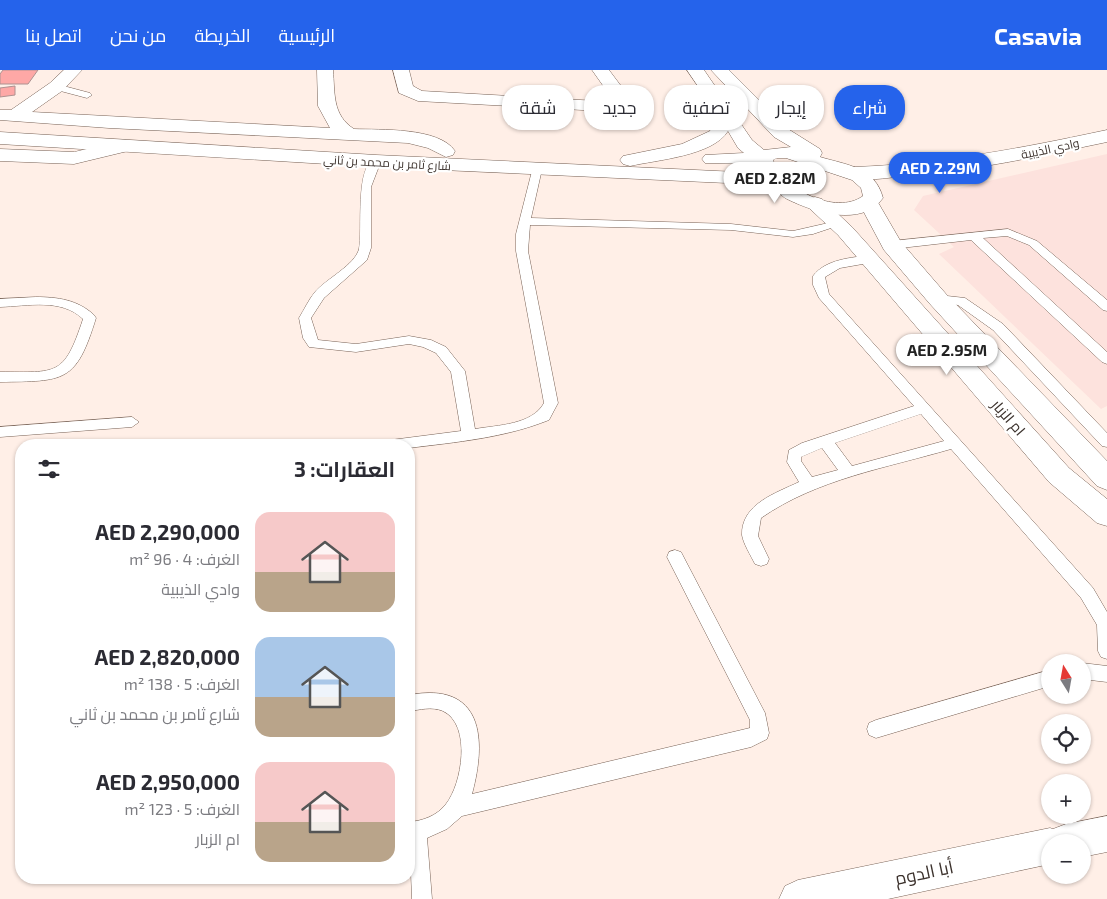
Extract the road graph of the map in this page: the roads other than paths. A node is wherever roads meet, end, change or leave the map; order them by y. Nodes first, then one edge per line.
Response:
1 (74, 70) edge
2 (325, 70) edge
3 (401, 70) edge
4 (600, 70) edge
5 (695, 70) edge
6 (719, 70) edge
7 (706, 85) edge
8 (56, 87) junction
9 (87, 95) dead end
10 (326, 102) junction
11 (5, 119) edge
12 (280, 130) junction
13 (720, 130) edge
14 (736, 130) edge
15 (349, 134) junction
16 (1107, 136) edge
17 (0, 138) edge
18 (125, 146) junction
19 (446, 151) junction
20 (763, 158) junction
21 (630, 160) junction
22 (994, 160) junction
23 (376, 162) junction
24 (2, 164) edge
25 (829, 164) junction
26 (537, 169) junction
27 (854, 174) junction
28 (775, 182) junction
29 (871, 200) junction
30 (815, 203) junction
31 (525, 221) junction
32 (838, 224) junction
33 (974, 236) junction
34 (892, 245) junction
35 (870, 259) junction
36 (938, 299) junction
37 (0, 303) edge
38 (1107, 307) edge
39 (1107, 359) edge
40 (0, 377) edge
41 (924, 408) junction
42 (132, 422) dead end
43 (0, 432) edge
44 (469, 435) junction
45 (415, 442) edge
46 (825, 442) junction
47 (955, 442) junction
48 (1107, 442) edge
49 (849, 472) junction
50 (1107, 479) edge
51 (808, 484) junction
52 (1107, 515) edge
53 (675, 557) dead end
54 (761, 559) dead end
55 (1107, 651) edge
56 (1091, 672) edge
57 (1107, 674) edge
58 (1041, 681) edge
59 (415, 702) edge
60 (876, 729) dead end
61 (455, 808) junction
62 (415, 831) edge
63 (1107, 834) edge
64 (1091, 837) edge
65 (415, 847) edge
66 (1041, 848) edge
67 (422, 899) edge
68 (798, 899) edge

1 - 8 street
2 - 10 street
3 - 4 street
5 - 7 street
6 - 25 street
8 - 9 lane
8 - 11 street
10 - 12 street
10 - 15 street
11 - 12 street
11 - 19 street, شارع ثامر بن محمد بن ثاني
12 - 15 street
13 - 21 street
14 - 20 street
15 - 19 street
16 - 22 street, وادي الذيبية
17 - 18 street, شارع ثامر بن محمد بن ثاني
18 - 23 street, شارع ثامر بن محمد بن ثاني
18 - 24 street
19 - 21 street, شارع ثامر بن محمد بن ثاني
20 - 21 street, شارع ثامر بن محمد بن ثاني
20 - 25 street, شارع ثامر بن محمد بن ثاني
20 - 28 street
22 - 27 street, وادي الذيبية
22 - 29 street, وادي الذيبية
23 - 26 street, شارع ثامر بن محمد بن ثاني
23 - 44 lane
25 - 27 street
26 - 28 street, شارع ثامر بن محمد بن ثاني
26 - 31 lane
27 - 29 street, ام الزبار
28 - 30 street
29 - 30 street, وادي الذيبية
29 - 34 street, ام الزبار
30 - 32 street, ام الزبار
31 - 32 lane
31 - 44 lane
32 - 35 street, ام الزبار
33 - 34 lane
33 - 38 lane
33 - 39 lane
34 - 36 street, ام الزبار
35 - 41 lane
35 - 52 street, ام الزبار
36 - 48 lane
36 - 50 street, ام الزبار
37 - 40 lane
41 - 46 lane
41 - 47 lane
42 - 43 lane
44 - 45 lane
46 - 49 lane
46 - 51 lane
47 - 49 lane
47 - 55 lane
49 - 51 lane
51 - 54 lane
53 - 61 lane
56 - 57 lane
58 - 60 lane
59 - 61 lane
61 - 62 lane
63 - 64 street
65 - 67 lane
66 - 68 street, أبا الدوم

